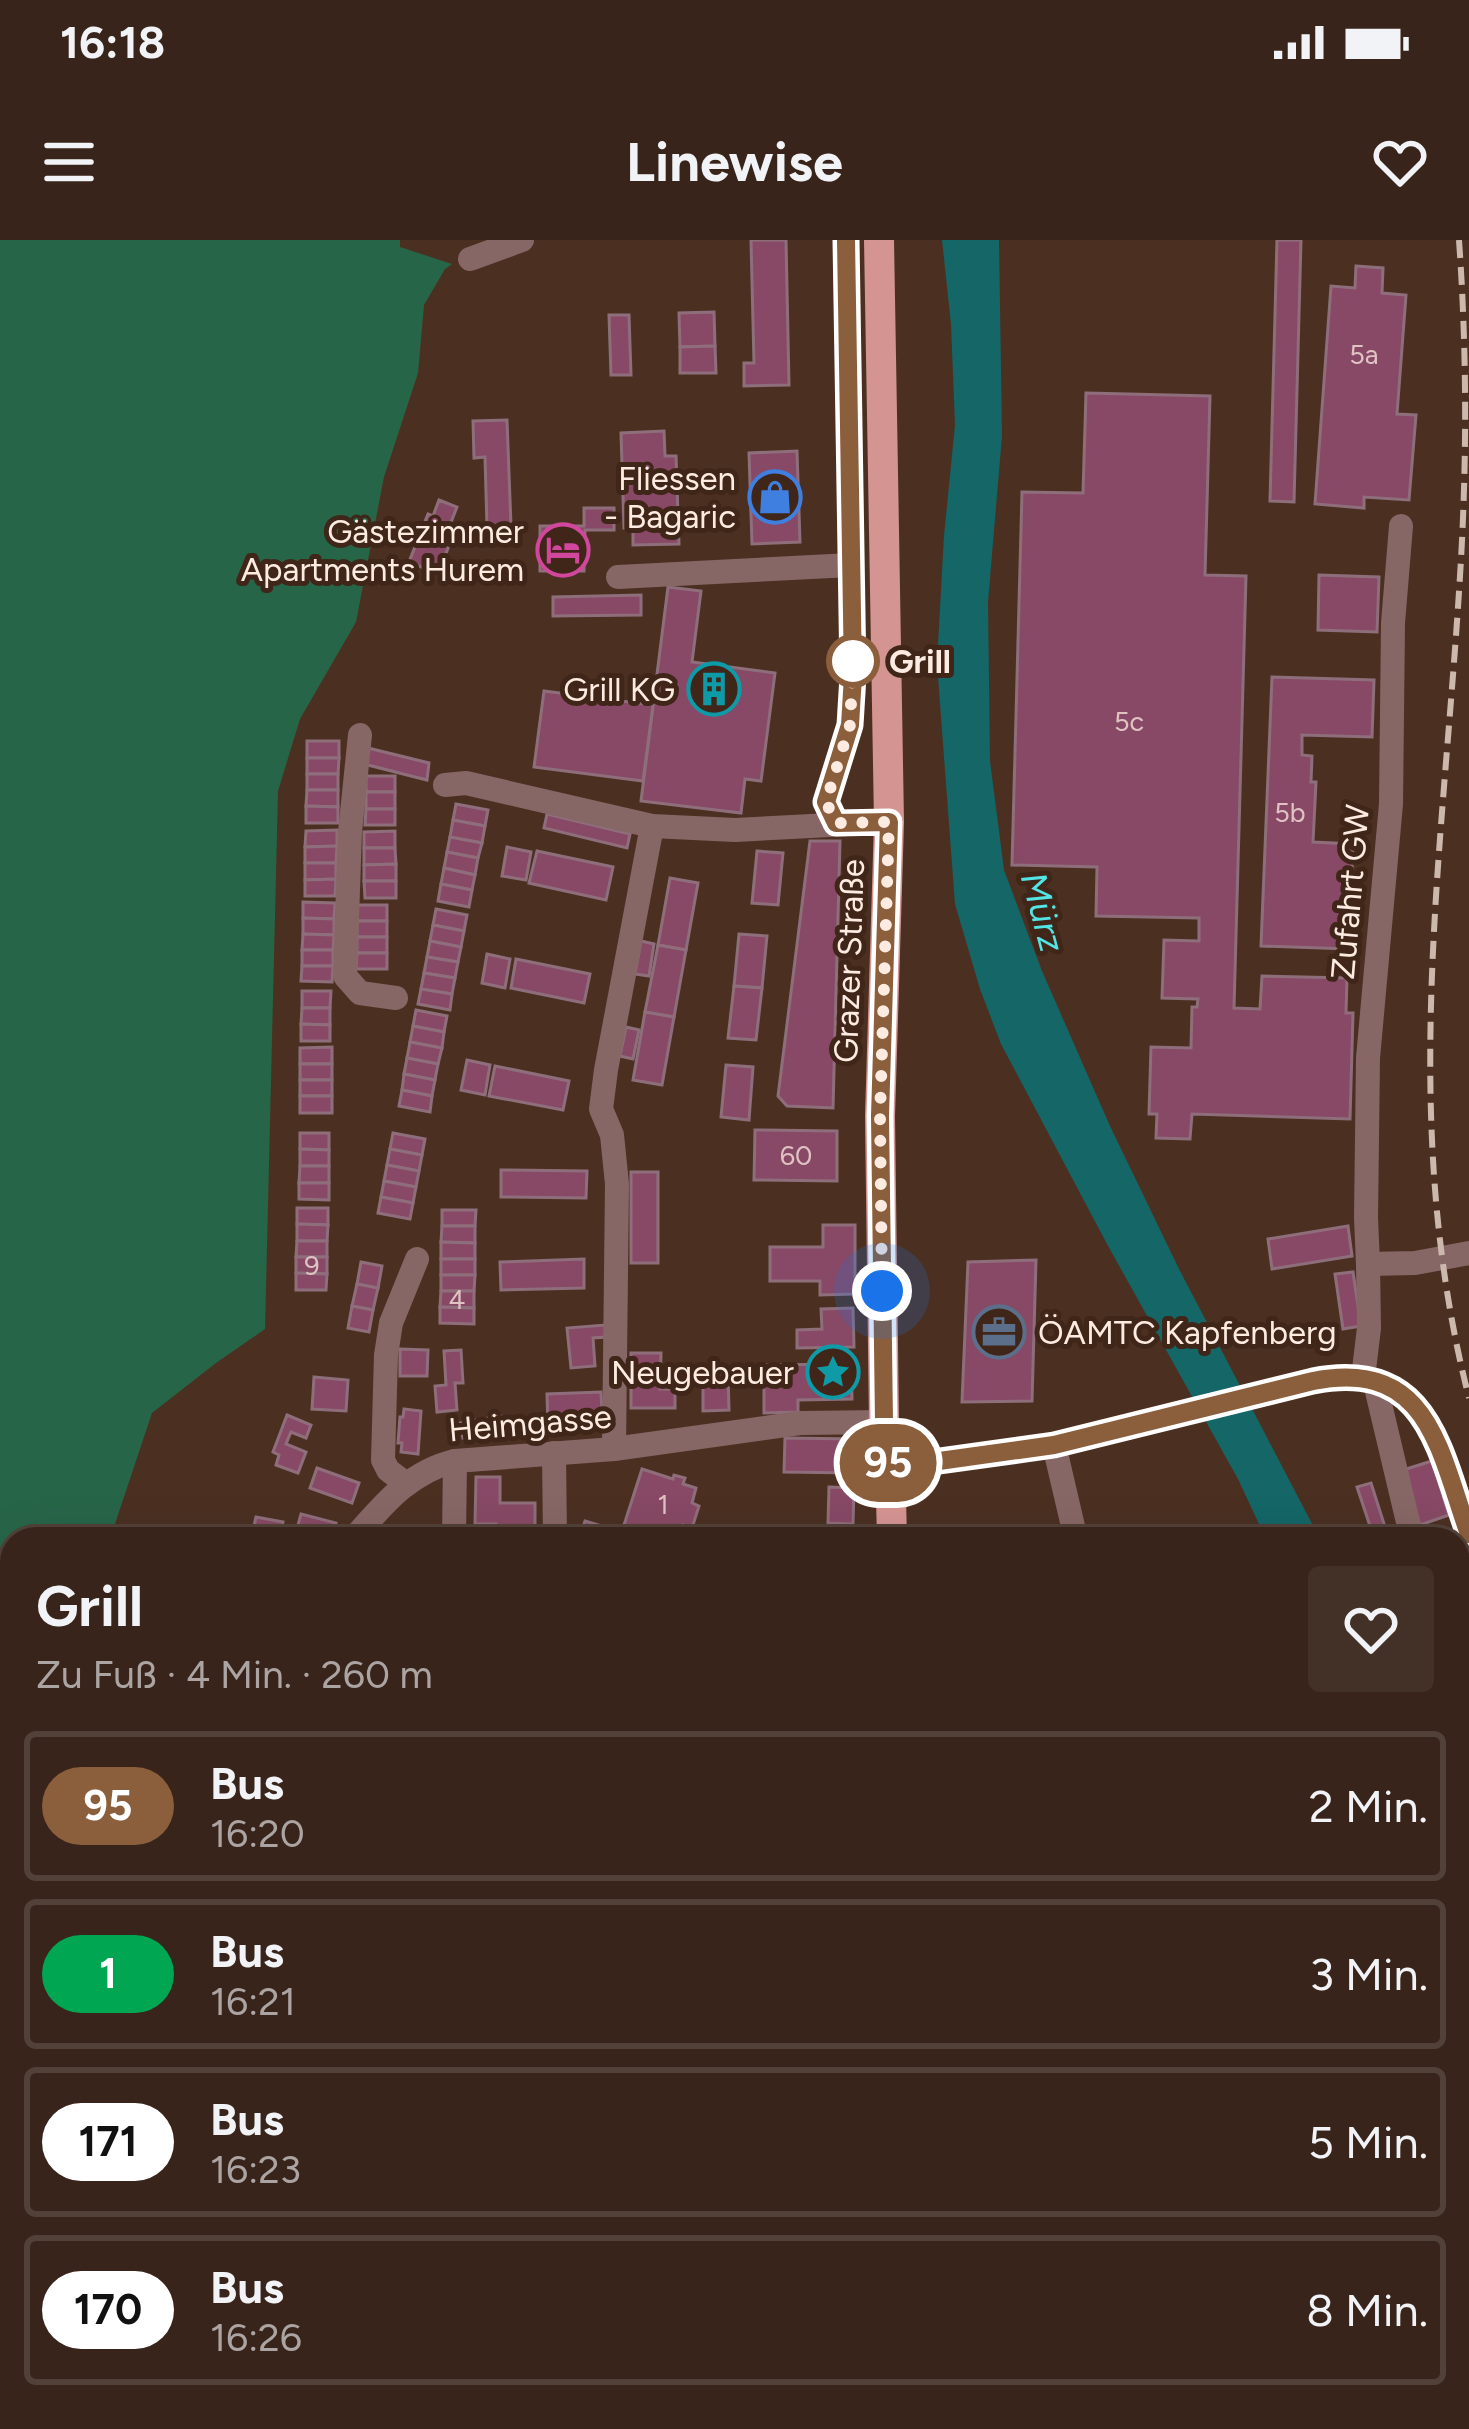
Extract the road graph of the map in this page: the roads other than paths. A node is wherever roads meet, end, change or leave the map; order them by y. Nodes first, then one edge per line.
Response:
1 (522, 240) edge
2 (846, 240) edge
3 (880, 240) edge
4 (470, 259) dead end
5 (1401, 526) dead end
6 (851, 566) junction
7 (619, 577) dead end
8 (359, 735) dead end
9 (445, 785) dead end
10 (889, 822) junction
11 (836, 823) junction
12 (652, 826) junction
13 (396, 998) dead end
14 (1469, 1253) edge
15 (417, 1259) dead end
16 (1368, 1264) junction
17 (1369, 1380) junction
18 (884, 1422) junction
19 (1054, 1445) junction
20 (614, 1449) junction
21 (554, 1454) junction
22 (454, 1461) junction
23 (889, 1468) junction
24 (405, 1483) junction
25 (364, 1527) edge
26 (454, 1527) edge
27 (555, 1527) edge
28 (891, 1527) edge
29 (1073, 1527) edge
30 (1409, 1527) edge
31 (1467, 1527) edge

1 - 4 street
2 - 6 street, Grazer Straße
3 - 10 main road, Grazer Straße
5 - 16 street, Zufahrt GW
6 - 7 street
6 - 11 street, Grazer Straße
8 - 13 street
9 - 12 street
10 - 11 street
10 - 18 main road, Grazer Straße
11 - 12 street
12 - 20 street
14 - 16 street
15 - 24 street
16 - 17 street, Zufahrt GW
17 - 19 street
17 - 30 street, Zufahrt GW
17 - 31 street
18 - 20 street, Heimgasse
18 - 23 main road, Grazer Straße
19 - 23 street
19 - 29 street
20 - 21 street, Heimgasse
21 - 22 street, Heimgasse
21 - 27 street
22 - 24 street, Heimgasse
22 - 26 street
23 - 28 main road, Grazer Straße
24 - 25 street, Heimgasse

